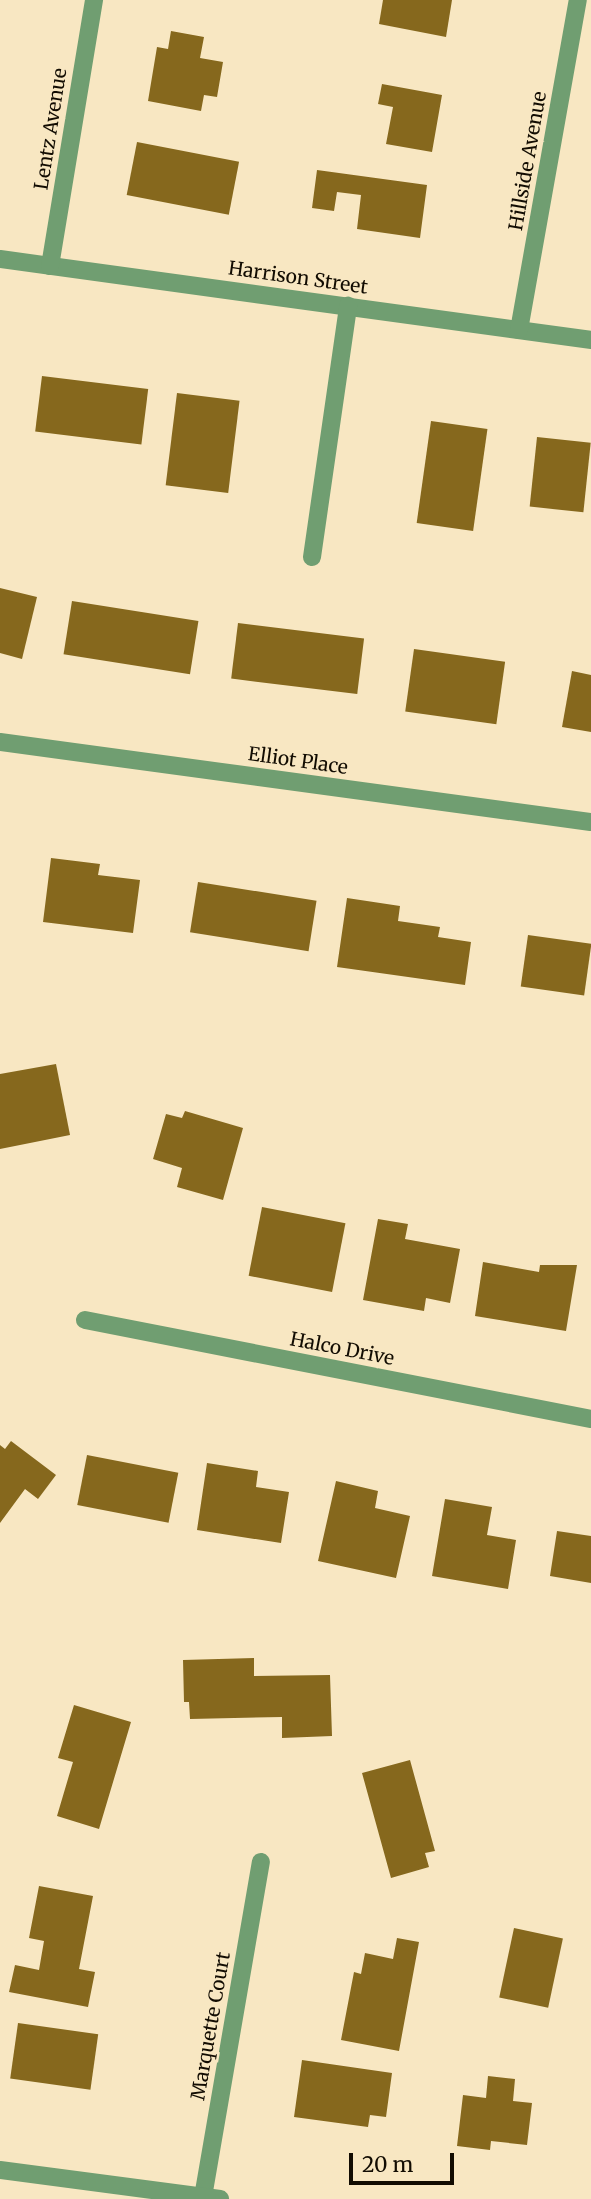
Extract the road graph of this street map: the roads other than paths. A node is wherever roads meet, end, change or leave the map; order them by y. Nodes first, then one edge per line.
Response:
1 (94, 0) edge
2 (578, 0) edge
3 (0, 259) edge
4 (50, 265) junction
5 (348, 306) junction
6 (519, 330) junction
7 (591, 340) edge
8 (312, 557) dead end
9 (0, 742) edge
10 (591, 822) edge
11 (85, 1320) dead end
12 (591, 1419) edge
13 (261, 1862) dead end
14 (0, 2170) edge
15 (212, 2198) edge

1 - 4 street, Lentz Avenue
2 - 6 street, Hillside Avenue
3 - 4 street, Harrison Street
4 - 5 street, Harrison Street
5 - 6 street, Harrison Street
5 - 8 street
6 - 7 street, Harrison Street
9 - 10 street, Elliot Place
11 - 12 street, Halco Drive
13 - 15 street, Marquette Court
14 - 15 street

